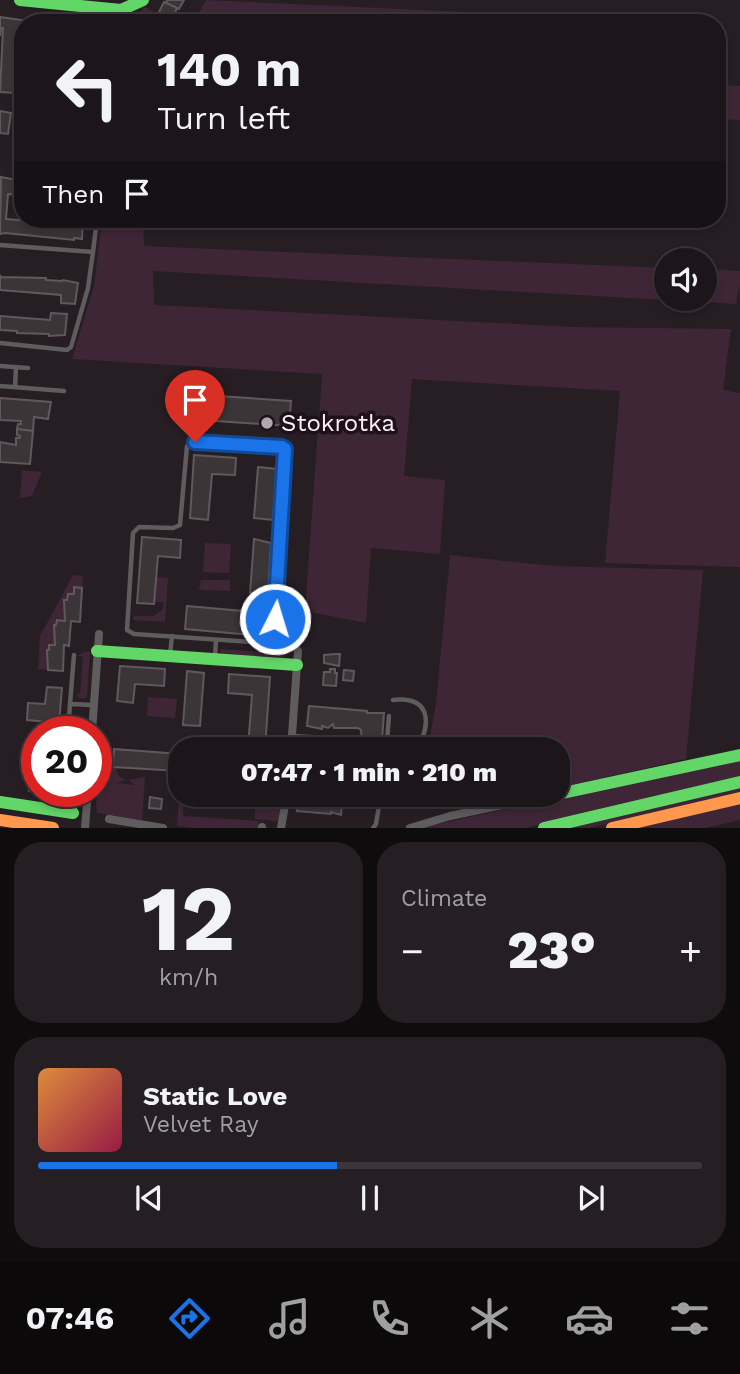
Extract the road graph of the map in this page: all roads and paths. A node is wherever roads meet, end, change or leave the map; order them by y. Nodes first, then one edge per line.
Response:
1 (20, 0) edge
2 (143, 0) edge
3 (96, 228) edge
4 (0, 245) edge
5 (93, 252) junction
6 (0, 343) edge
7 (0, 366) edge
8 (16, 367) junction
9 (28, 368) dead end
10 (0, 386) edge
11 (15, 387) junction
12 (64, 391) dead end
13 (99, 634) dead end
14 (172, 636) junction
15 (216, 640) junction
16 (97, 651) junction
17 (298, 651) dead end
18 (74, 655) dead end
19 (170, 656) junction
20 (215, 659) junction
21 (297, 665) junction
22 (393, 701) dead end
23 (70, 704) junction
24 (93, 705) junction
25 (69, 716) edge
26 (93, 716) edge
27 (389, 716) dead end
28 (292, 736) joint
29 (309, 737) edge
30 (387, 737) edge
31 (422, 737) edge
32 (740, 755) edge
33 (740, 782) edge
34 (570, 791) edge
35 (740, 798) edge
36 (0, 802) edge
37 (87, 807) edge
38 (285, 807) edge
39 (379, 807) edge
40 (499, 807) edge
41 (73, 813) dead end
42 (109, 819) dead end
43 (0, 820) edge
44 (414, 826) edge
45 (53, 828) edge
46 (85, 828) edge
47 (163, 828) edge
48 (281, 828) edge
49 (373, 828) edge
50 (544, 828) edge
51 (612, 828) edge

1 - 2 street
3 - 5 lane
4 - 5 lane
5 - 6 lane
7 - 8 lane
8 - 9 lane
8 - 11 lane
10 - 11 lane
11 - 12 lane
13 - 16 street
14 - 15 lane
14 - 15 lane
14 - 19 lane
15 - 20 lane
16 - 19 street
16 - 24 street
17 - 21 street
18 - 23 lane
19 - 20 street
20 - 21 street
21 - 28 street
22 - 31 lane
23 - 24 lane
23 - 25 lane
24 - 26 street
27 - 30 lane
28 - 29 lane
32 - 34 street
33 - 50 street
35 - 51 street
36 - 41 street
37 - 46 street
38 - 48 street
39 - 49 lane
40 - 44 street
42 - 47 street
43 - 45 street

